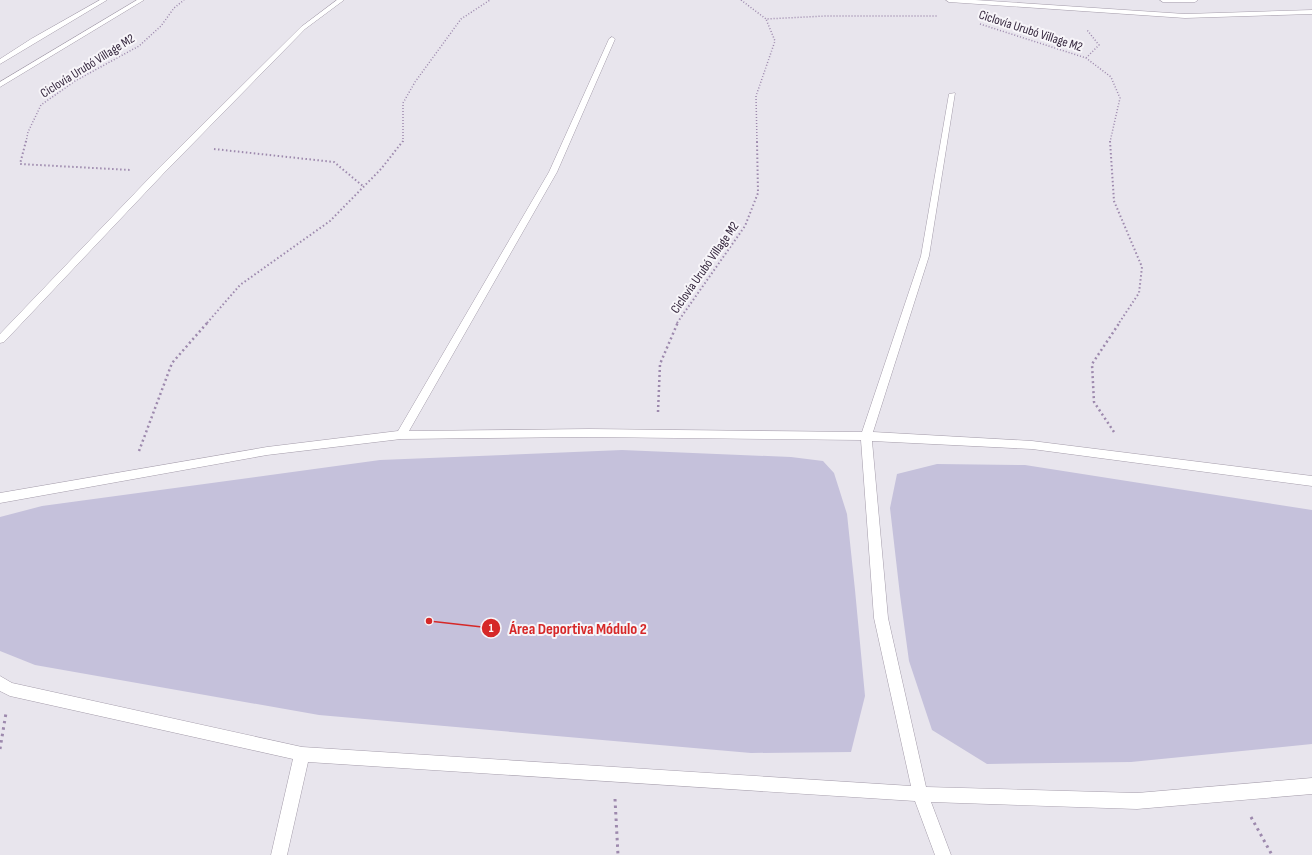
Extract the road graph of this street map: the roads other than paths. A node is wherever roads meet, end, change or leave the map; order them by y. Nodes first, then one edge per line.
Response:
1 (104, 0) edge
2 (141, 0) edge
3 (341, 0) edge
4 (949, 0) edge
5 (1080, 0) edge
6 (1163, 0) edge
7 (1196, 0) edge
8 (1084, 10) junction
9 (1312, 12) edge
10 (612, 39) dead end
11 (0, 62) edge
12 (0, 85) edge
13 (953, 94) dead end
14 (0, 340) edge
15 (401, 435) junction
16 (866, 436) junction
17 (1312, 481) edge
18 (0, 498) edge
19 (5, 686) edge
20 (302, 754) junction
21 (1312, 786) edge
22 (920, 794) junction
23 (279, 855) edge
24 (943, 855) edge

1 - 11 street
2 - 12 street
3 - 14 street
4 - 8 street
5 - 8 street
6 - 7 street
8 - 9 street
10 - 15 street
13 - 16 street
15 - 16 street
15 - 18 street
16 - 17 street
16 - 22 street
19 - 20 street
20 - 22 street
20 - 23 street
21 - 22 street
22 - 24 street

